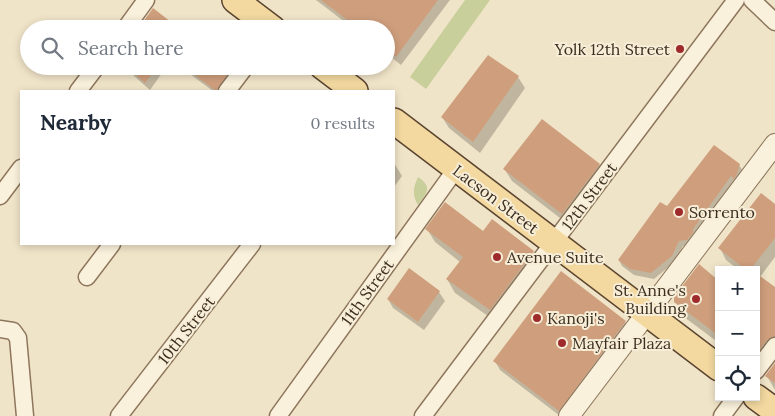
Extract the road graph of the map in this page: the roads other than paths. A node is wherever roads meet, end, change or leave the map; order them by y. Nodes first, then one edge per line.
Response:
1 (146, 0) edge
2 (235, 0) edge
3 (736, 0) edge
4 (752, 0) edge
5 (132, 20) edge
6 (261, 20) edge
7 (775, 22) edge
8 (90, 75) edge
9 (239, 75) edge
10 (334, 75) edge
11 (79, 90) edge
12 (228, 90) edge
13 (354, 90) edge
14 (395, 122) edge
15 (775, 144) edge
16 (456, 168) junction
17 (20, 169) edge
18 (0, 196) edge
19 (554, 243) junction
20 (111, 245) edge
21 (251, 245) edge
22 (86, 277) dead end
23 (646, 313) junction
24 (0, 329) edge
25 (775, 346) edge
26 (715, 365) edge
27 (760, 366) edge
28 (760, 400) edge
29 (733, 401) edge
30 (775, 411) edge
31 (25, 416) edge
32 (119, 416) edge
33 (278, 416) edge
34 (423, 416) edge
35 (569, 416) edge
36 (722, 416) edge

1 - 5 street
2 - 6 main road
3 - 19 street, 12th Street
4 - 7 street
8 - 11 street
9 - 12 street
10 - 13 main road
14 - 16 main road, Lacson Street
15 - 23 street
16 - 19 main road, Lacson Street
16 - 33 street, 11th Street
17 - 18 street
19 - 23 main road, Lacson Street
19 - 34 street, 12th Street
20 - 22 street
21 - 32 street, 10th Street
23 - 26 main road, Lacson Street
23 - 35 street
24 - 31 street
25 - 27 street
28 - 30 main road
29 - 36 street

